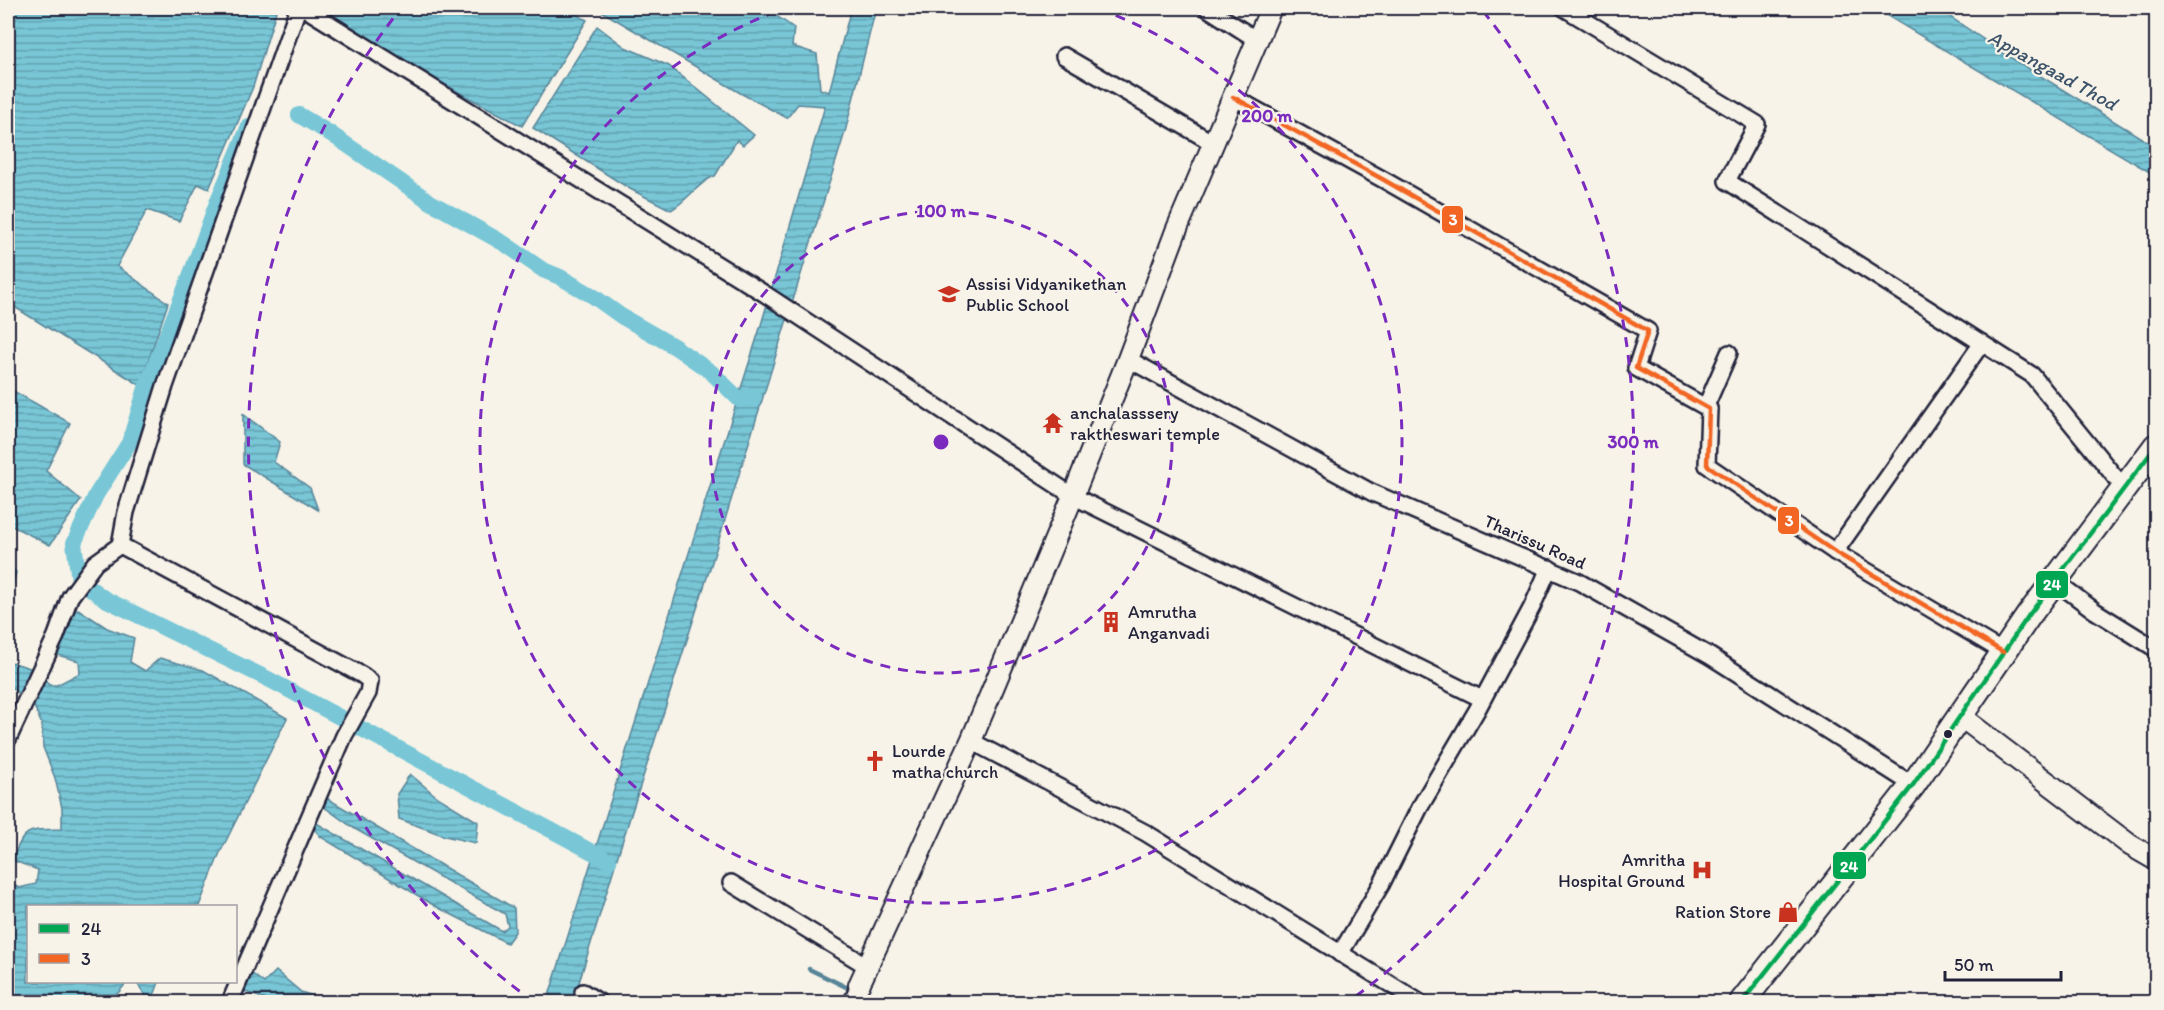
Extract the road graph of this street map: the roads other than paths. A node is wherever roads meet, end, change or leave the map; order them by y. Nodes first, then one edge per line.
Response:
1 (298, 8) edge
2 (304, 8) edge
3 (1207, 8) edge
4 (1271, 8) edge
5 (1564, 8) edge
6 (1257, 40) junction
7 (1064, 56) dead end
8 (1233, 97) junction
9 (1213, 143) junction
10 (1982, 343) junction
11 (1729, 353) dead end
12 (1128, 359) junction
13 (1709, 409) junction
14 (2157, 446) edge
15 (2124, 488) junction
16 (1073, 495) junction
17 (120, 545) junction
18 (1835, 552) junction
19 (1549, 568) junction
20 (2055, 581) junction
21 (2157, 649) edge
22 (2003, 652) junction
23 (1482, 699) junction
24 (1960, 716) junction
25 (8, 739) edge
26 (971, 741) junction
27 (1912, 785) junction
28 (2157, 861) edge
29 (730, 883) dead end
30 (1341, 954) junction
31 (867, 966) junction
32 (583, 992) dead end
33 (855, 996) edge
34 (230, 1002) edge
35 (599, 1002) edge
36 (1419, 1002) edge
37 (1742, 1002) edge

1 - 17 street
2 - 16 street
3 - 6 street
4 - 6 street
5 - 10 street
6 - 8 street
7 - 9 street
8 - 9 street
8 - 13 street
9 - 12 street
10 - 15 street
10 - 18 street
11 - 13 street
12 - 16 street
12 - 19 street, Tharissu Road
13 - 18 street
14 - 15 main road
15 - 20 main road
16 - 23 street
16 - 26 street
17 - 25 street
17 - 34 street
18 - 22 street
19 - 23 street
19 - 27 street, Tharissu Road
20 - 21 street
20 - 22 main road
22 - 24 main road
23 - 30 street
24 - 27 main road
24 - 28 street
26 - 30 street
26 - 31 street
27 - 37 main road
29 - 31 street
30 - 36 street
31 - 33 street
32 - 35 street

